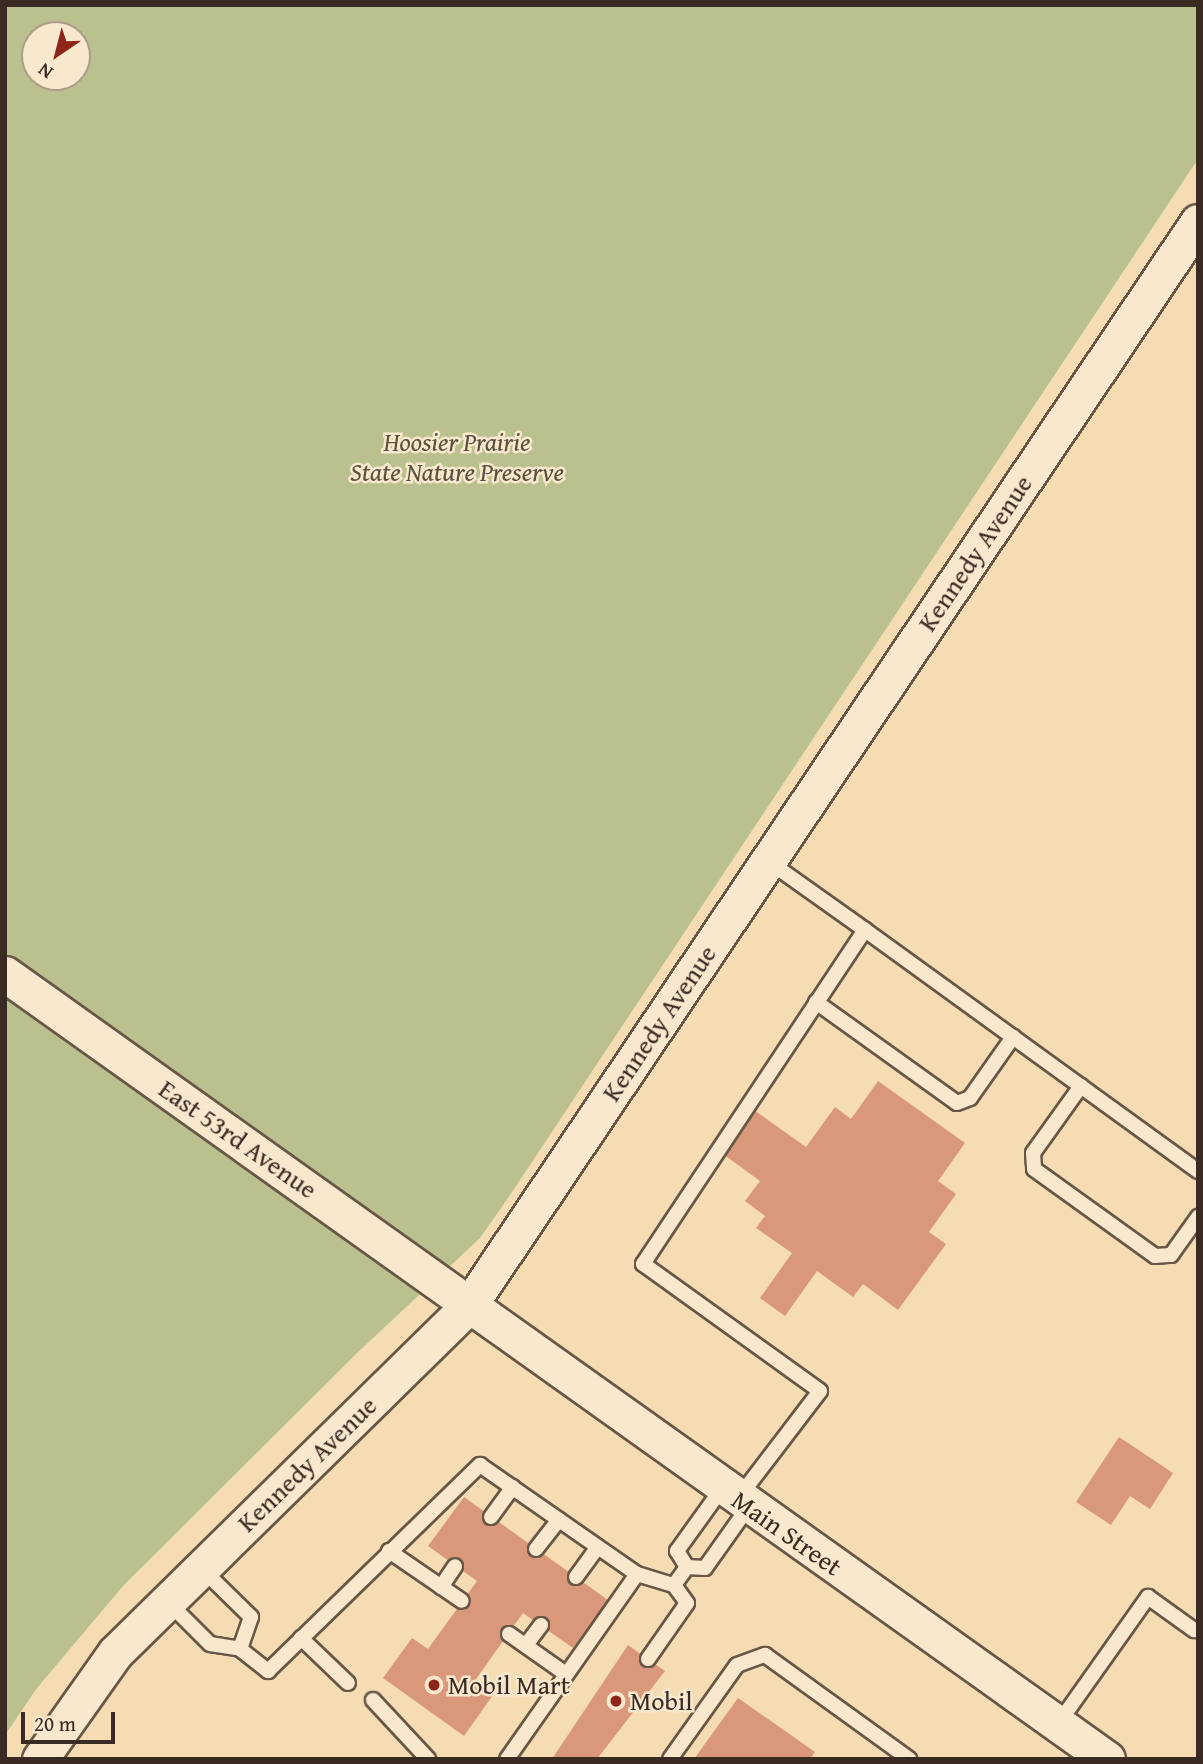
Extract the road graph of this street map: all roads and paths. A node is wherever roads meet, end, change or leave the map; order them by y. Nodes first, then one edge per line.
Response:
1 (1198, 222) edge
2 (768, 861) junction
3 (865, 930) junction
4 (5, 974) edge
5 (816, 1002) junction
6 (1013, 1037) junction
7 (1081, 1086) junction
8 (1198, 1171) edge
9 (1198, 1217) edge
10 (470, 1304) junction
11 (513, 1487) junction
12 (737, 1497) junction
13 (491, 1517) dead end
14 (559, 1520) junction
15 (598, 1547) junction
16 (536, 1549) dead end
17 (388, 1551) junction
18 (456, 1566) dead end
19 (201, 1567) junction
20 (687, 1567) junction
21 (636, 1574) junction
22 (576, 1577) dead end
23 (674, 1585) junction
24 (441, 1587) junction
25 (167, 1601) junction
26 (462, 1601) dead end
27 (541, 1625) dead end
28 (1194, 1630) dead end
29 (509, 1633) dead end
30 (301, 1638) junction
31 (526, 1645) junction
32 (240, 1649) junction
33 (648, 1659) dead end
34 (566, 1674) junction
35 (348, 1682) dead end
36 (373, 1700) dead end
37 (1080, 1743) edge
38 (40, 1759) edge
39 (428, 1759) edge
40 (507, 1759) edge
41 (670, 1759) edge
42 (909, 1759) edge

1 - 2 street, Kennedy Avenue
2 - 3 lane
2 - 10 street, Kennedy Avenue
3 - 5 lane
3 - 6 lane
4 - 10 street, East 53rd Avenue
5 - 6 lane
5 - 12 lane
6 - 7 lane
7 - 8 lane
7 - 9 lane
10 - 12 street, Main Street
10 - 19 street, Kennedy Avenue
11 - 13 lane
11 - 14 lane
11 - 17 lane
12 - 20 lane
12 - 20 lane
12 - 37 street, Main Street
14 - 15 lane
14 - 16 lane
15 - 21 lane
15 - 22 lane
17 - 24 lane
17 - 30 lane
18 - 24 lane
19 - 25 street, Kennedy Avenue
19 - 32 lane
20 - 23 lane
21 - 23 lane
21 - 34 lane
23 - 33 lane
24 - 26 lane
25 - 32 lane
25 - 38 street, Kennedy Avenue
27 - 31 lane
28 - 37 lane
29 - 31 lane
30 - 32 lane
30 - 35 lane
31 - 34 lane
34 - 40 lane
36 - 39 lane
41 - 42 lane

